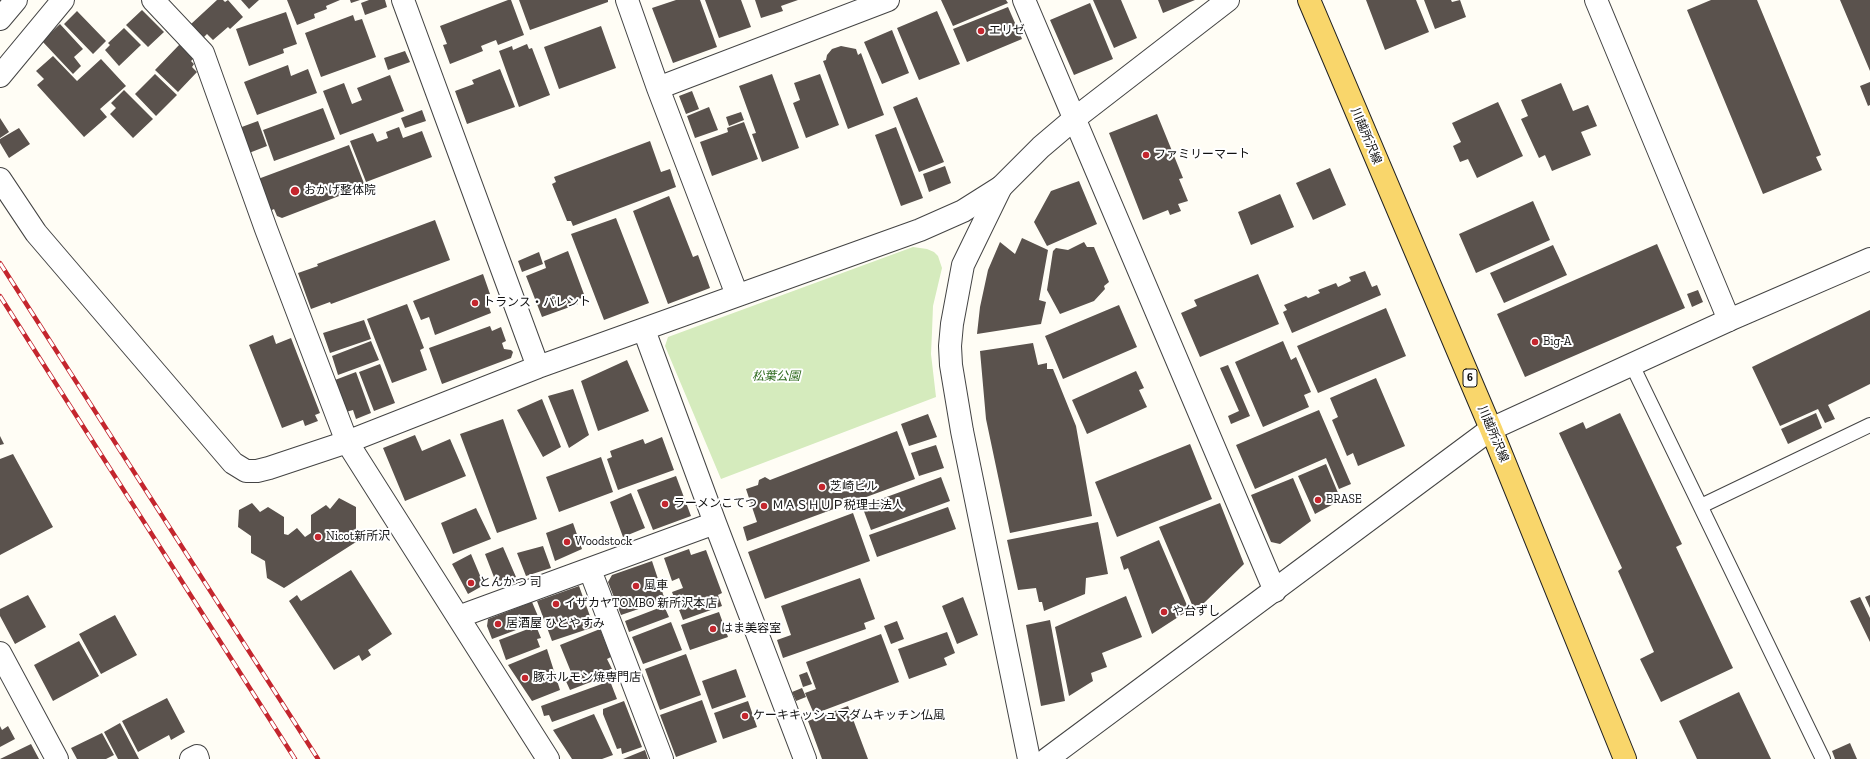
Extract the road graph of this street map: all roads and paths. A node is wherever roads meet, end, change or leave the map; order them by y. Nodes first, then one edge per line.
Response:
1 (16, 0) edge
2 (63, 0) edge
3 (153, 0) edge
4 (403, 0) edge
5 (627, 0) edge
6 (888, 0) edge
7 (1024, 0) edge
8 (1228, 0) edge
9 (1308, 0) edge
10 (1596, 0) edge
11 (0, 19) edge
12 (0, 76) edge
13 (658, 88) junction
14 (1074, 119) junction
15 (0, 179) edge
16 (1001, 186) junction
17 (1870, 259) edge
18 (737, 295) junction
19 (1729, 320) junction
20 (644, 330) junction
21 (1632, 366) junction
22 (538, 367) junction
23 (1870, 425) edge
24 (1491, 429) junction
25 (347, 442) junction
26 (1701, 506) junction
27 (715, 522) junction
28 (590, 570) junction
29 (1275, 591) junction
30 (458, 617) junction
31 (0, 653) edge
32 (57, 759) edge
33 (191, 759) edge
34 (198, 759) edge
35 (548, 759) edge
36 (662, 759) edge
37 (806, 759) edge
38 (1029, 759) edge
39 (1047, 759) edge
40 (1626, 759) edge
41 (1823, 759) edge

1 - 11 street
2 - 12 street
3 - 25 street
4 - 22 street
5 - 13 street
6 - 13 street
7 - 14 street
8 - 14 street
9 - 24 main road, 川越所沢線 / 6
10 - 19 street
13 - 18 street
14 - 16 street
14 - 29 street
15 - 25 street
16 - 18 street
16 - 38 street
17 - 19 street
18 - 20 street
19 - 21 street
20 - 22 street
20 - 27 street
21 - 24 street
21 - 26 lane
22 - 25 street
23 - 26 lane
24 - 29 street
24 - 40 main road, 川越所沢線 / 6
25 - 30 street
26 - 41 lane
27 - 28 street
27 - 37 street
28 - 30 street
28 - 36 street
29 - 39 street
30 - 35 street
31 - 32 street
33 - 34 street

